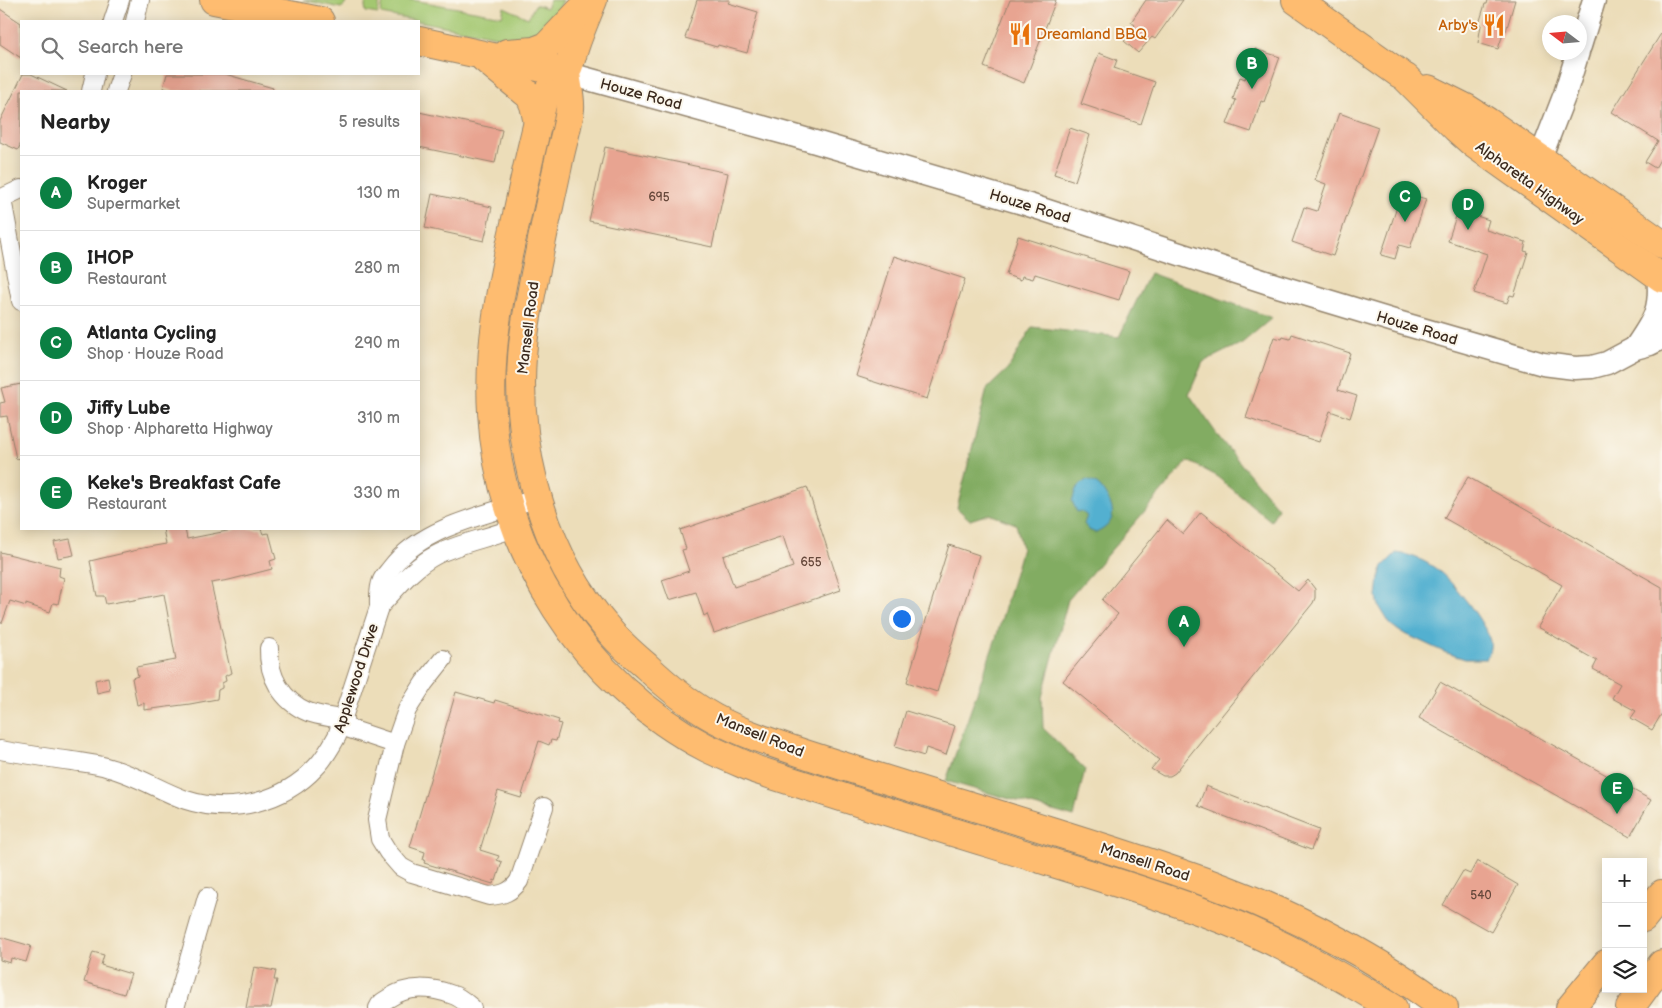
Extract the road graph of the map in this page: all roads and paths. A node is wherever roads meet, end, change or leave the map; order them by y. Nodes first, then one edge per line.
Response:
1 (120, 0) edge
2 (140, 0) edge
3 (214, 0) edge
4 (592, 0) edge
5 (1296, 0) edge
6 (1594, 0) edge
7 (113, 20) edge
8 (135, 20) edge
9 (315, 20) edge
10 (1587, 23) edge
11 (420, 41) edge
12 (480, 54) junction
13 (1576, 60) edge
14 (566, 73) junction
15 (95, 75) edge
16 (122, 75) edge
17 (1403, 76) junction
18 (91, 90) edge
19 (116, 90) edge
20 (538, 123) junction
21 (1540, 159) junction
22 (1530, 184) junction
23 (20, 190) edge
24 (1, 199) edge
25 (1662, 244) edge
26 (1660, 277) edge
27 (20, 296) edge
28 (1662, 338) edge
29 (1635, 348) junction
30 (539, 498) junction
31 (512, 517) junction
32 (269, 648) dead end
33 (443, 659) dead end
34 (659, 679) junction
35 (639, 701) junction
36 (342, 723) junction
37 (395, 744) junction
38 (0, 750) edge
39 (544, 807) dead end
40 (1662, 894) edge
41 (207, 896) dead end
42 (1647, 913) edge
43 (1662, 949) edge
44 (1602, 969) edge
45 (1657, 971) edge
46 (175, 1008) edge
47 (378, 1008) edge
48 (472, 1008) edge
49 (1393, 1008) edge
50 (1444, 1008) edge
51 (1570, 1008) edge
52 (1630, 1008) edge

1 - 7 street
2 - 8 street
3 - 9 main road
4 - 12 main road
4 - 14 main road, Mansell Road
5 - 17 main road, Alpharetta Highway
6 - 10 street
11 - 12 main road, Houze Road
12 - 14 main road, Houze Road
12 - 20 main road
13 - 21 street
14 - 20 main road, Mansell Road
14 - 29 street, Houze Road
14 - 30 main road, Mansell Road
15 - 18 street
16 - 19 street
17 - 21 main road, Alpharetta Highway
17 - 22 main road, Alpharetta Highway
20 - 31 main road, Mansell Road
21 - 22 street
21 - 25 main road, Alpharetta Highway
22 - 26 main road, Alpharetta Highway
23 - 24 street
24 - 27 street
26 - 29 street, Houze Road
28 - 29 street, Houze Road
30 - 31 street, Applewood Drive
30 - 34 main road, Mansell Road
31 - 35 main road, Mansell Road
31 - 36 street, Applewood Drive
32 - 36 street
33 - 37 street
34 - 35 main road
34 - 50 main road, Mansell Road
35 - 49 main road, Mansell Road
36 - 37 street
36 - 38 street, Applewood Drive
37 - 39 street
40 - 42 main road
41 - 46 street
43 - 45 main road
44 - 51 main road
45 - 52 main road
47 - 48 street

